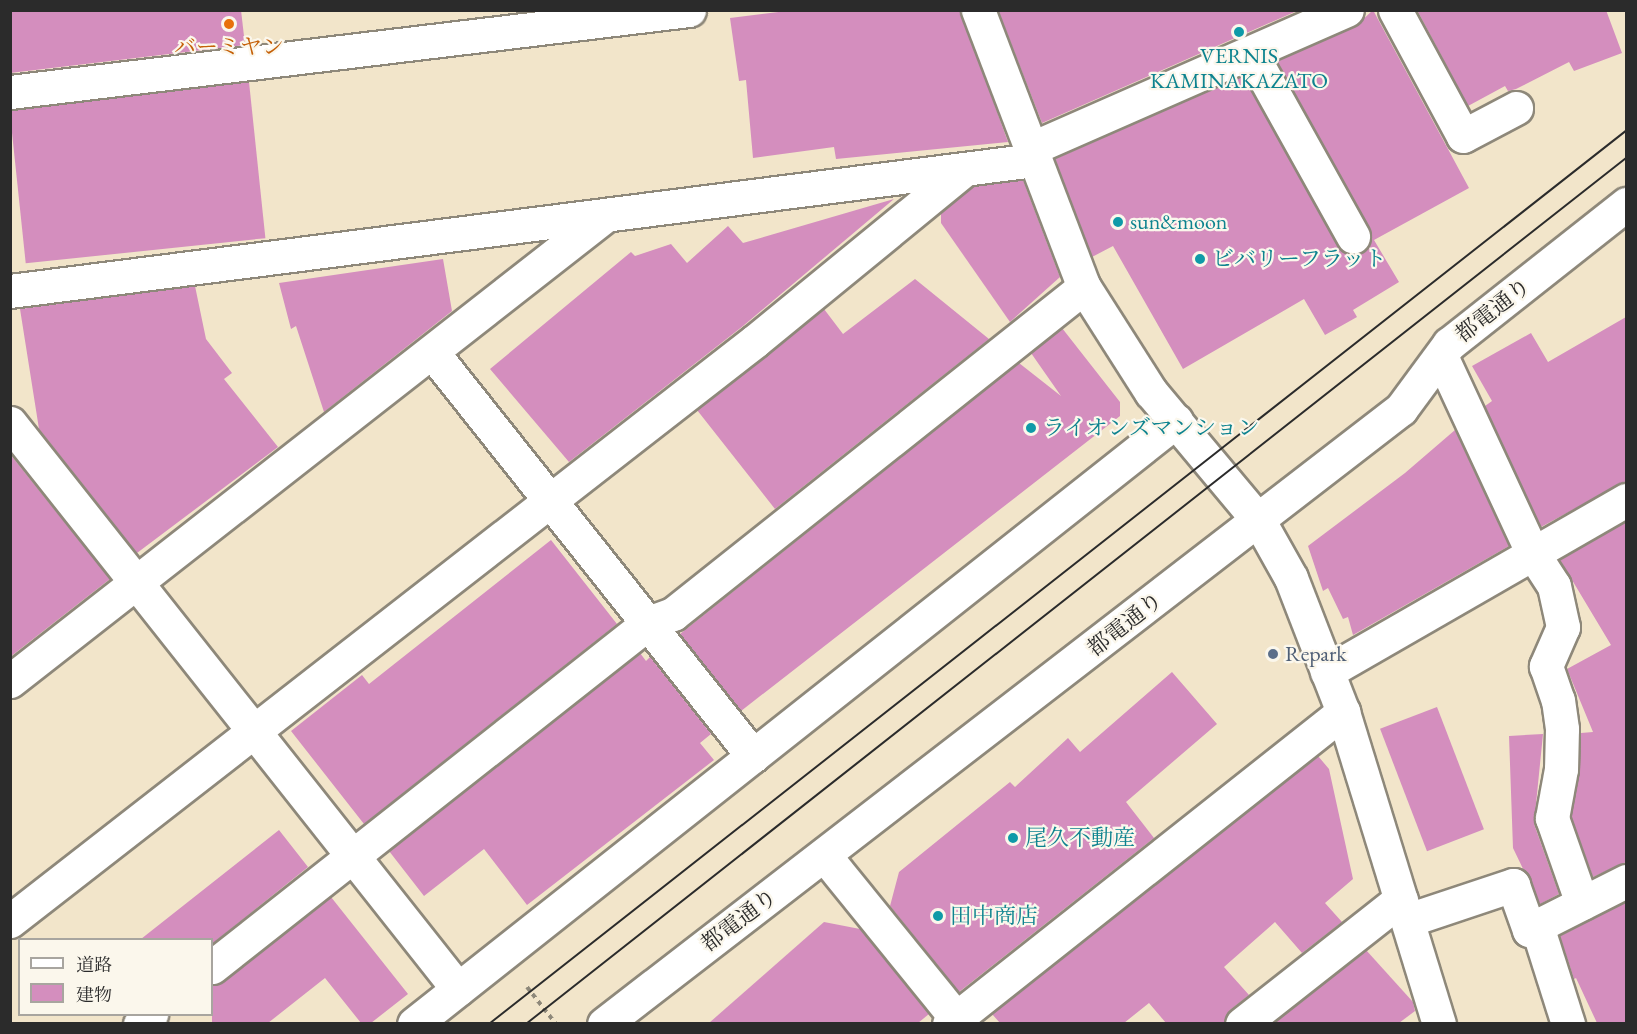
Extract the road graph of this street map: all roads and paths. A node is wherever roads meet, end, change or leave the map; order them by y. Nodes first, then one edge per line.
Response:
1 (690, 10) edge
2 (978, 10) edge
3 (1347, 10) edge
4 (1395, 10) edge
5 (1251, 53) junction
6 (10, 92) edge
7 (1516, 108) dead end
8 (1032, 155) junction
9 (965, 169) junction
10 (1626, 204) edge
11 (602, 218) junction
12 (1353, 236) dead end
13 (1084, 287) junction
14 (10, 291) edge
15 (432, 352) junction
16 (1441, 356) junction
17 (1176, 421) junction
18 (10, 423) edge
19 (1626, 500) edge
20 (550, 501) junction
21 (1259, 521) junction
22 (1532, 552) junction
23 (138, 581) junction
24 (648, 623) junction
25 (1327, 672) junction
26 (10, 681) edge
27 (1343, 712) junction
28 (255, 729) junction
29 (753, 756) junction
30 (824, 855) junction
31 (353, 856) junction
32 (1626, 881) edge
33 (1582, 903) junction
34 (1405, 909) junction
35 (10, 921) edge
36 (1537, 926) junction
37 (502, 954) junction
38 (213, 966) edge
39 (458, 988) junction
40 (955, 1021) edge
41 (414, 1023) edge
42 (556, 1023) edge
43 (604, 1023) edge
44 (1242, 1023) edge
45 (1439, 1023) edge
46 (1568, 1023) edge

1 - 6 street
2 - 8 street
3 - 5 street
4 - 7 street
5 - 8 street
5 - 12 street
8 - 9 street
8 - 13 street
9 - 11 street
9 - 20 street
10 - 16 street, 都電通り
11 - 14 street
11 - 15 street
13 - 17 street
13 - 24 street
15 - 20 street
15 - 23 street
16 - 21 street, 都電通り
16 - 22 street
17 - 21 street
17 - 29 street
18 - 23 street
19 - 22 street
20 - 24 street
20 - 28 street
21 - 25 street
21 - 30 street, 都電通り
22 - 25 street
22 - 33 street
23 - 26 street
23 - 28 street
24 - 29 street
24 - 31 street
25 - 27 street
27 - 34 street
27 - 40 street
28 - 31 street
28 - 35 street
29 - 37 street
30 - 40 street
30 - 43 street, 都電通り
31 - 38 street
31 - 39 street
32 - 33 street
33 - 36 street
34 - 36 street
34 - 44 street
34 - 45 street
36 - 46 street
37 - 39 street
37 - 42 path
39 - 41 street

